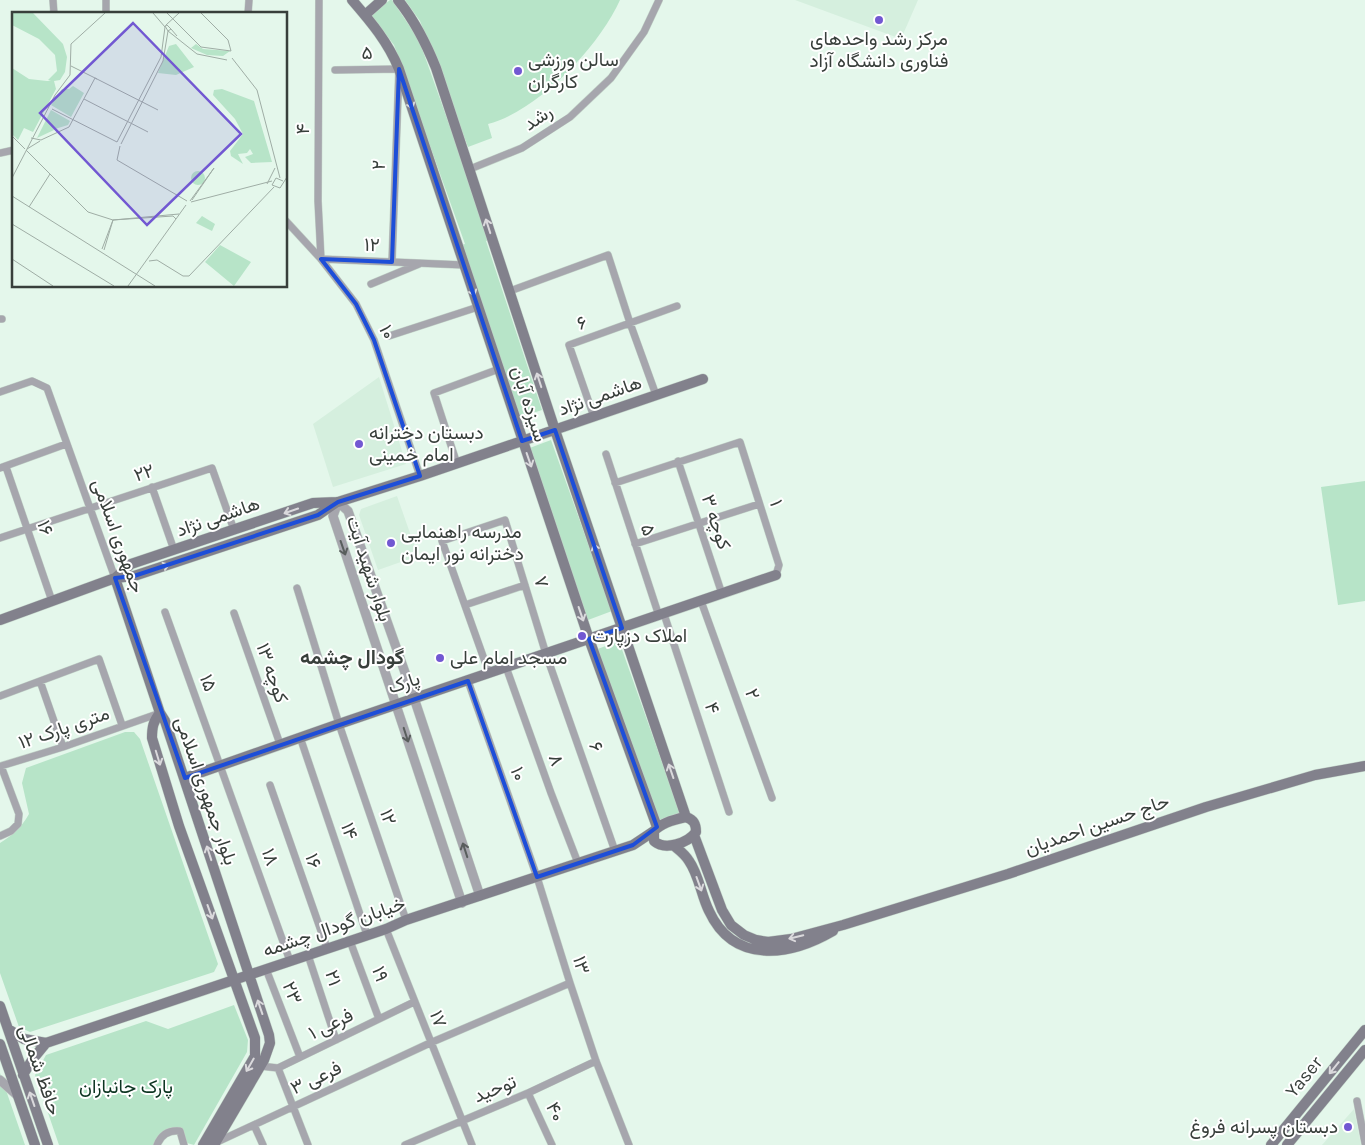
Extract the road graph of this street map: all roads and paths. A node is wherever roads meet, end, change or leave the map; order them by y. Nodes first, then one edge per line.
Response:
1 (319, 0) edge
2 (352, 0) edge
3 (382, 0) edge
4 (398, 0) edge
5 (659, 0) edge
6 (365, 15) junction
7 (398, 69) junction
8 (335, 70) dead end
9 (470, 169) junction
10 (288, 223) edge
11 (321, 259) junction
12 (392, 262) junction
13 (422, 263) junction
14 (464, 265) junction
15 (371, 284) dead end
16 (510, 291) junction
17 (678, 306) dead end
18 (478, 307) junction
19 (630, 323) junction
20 (389, 336) dead end
21 (499, 369) junction
22 (703, 379) dead end
23 (0, 392) edge
24 (656, 395) junction
25 (594, 417) junction
26 (555, 430) junction
27 (522, 441) junction
28 (66, 444) junction
29 (606, 454) dead end
30 (678, 461) junction
31 (458, 464) junction
32 (3, 468) edge
33 (420, 476) junction
34 (615, 483) junction
35 (152, 487) junction
36 (338, 502) junction
37 (759, 504) junction
38 (89, 509) junction
39 (700, 523) junction
40 (28, 529) junction
41 (234, 530) junction
42 (0, 538) edge
43 (635, 544) junction
44 (174, 550) junction
45 (776, 575) joint
46 (115, 578) junction
47 (525, 585) junction
48 (297, 588) dead end
49 (722, 594) junction
50 (52, 601) junction
51 (701, 601) junction
52 (464, 605) junction
53 (165, 612) dead end
54 (234, 613) dead end
55 (662, 615) junction
56 (0, 620) edge
57 (622, 628) junction
58 (589, 639) junction
59 (546, 654) junction
60 (506, 667) junction
61 (488, 673) junction
62 (40, 681) junction
63 (468, 681) junction
64 (0, 696) edge
65 (414, 698) junction
66 (396, 704) junction
67 (160, 713) junction
68 (339, 724) junction
69 (122, 725) junction
70 (300, 737) junction
71 (280, 744) junction
72 (63, 747) junction
73 (1, 764) edge
74 (220, 765) junction
75 (1363, 766) edge
76 (185, 778) junction
77 (270, 785) dead end
78 (772, 798) dead end
79 (729, 812) dead end
80 (686, 817) junction
81 (656, 829) junction
82 (694, 835) junction
83 (0, 836) edge
84 (658, 844) junction
85 (673, 844) junction
86 (633, 845) junction
87 (615, 851) junction
88 (578, 863) junction
89 (538, 877) junction
90 (480, 896) junction
91 (462, 903) junction
92 (406, 920) junction
93 (843, 925) junction
94 (386, 929) junction
95 (367, 935) junction
96 (350, 941) junction
97 (327, 948) junction
98 (308, 955) junction
99 (290, 961) junction
100 (266, 969) junction
101 (249, 975) junction
102 (234, 980) junction
103 (570, 984) junction
104 (414, 1002) junction
105 (0, 1006) edge
106 (379, 1019) junction
107 (8, 1029) junction
108 (1365, 1030) edge
109 (336, 1040) junction
110 (430, 1043) junction
111 (0, 1044) edge
112 (46, 1044) junction
113 (1365, 1050) edge
114 (300, 1057) junction
115 (596, 1061) junction
116 (260, 1066) junction
117 (278, 1068) junction
118 (23, 1074) junction
119 (0, 1080) edge
120 (1318, 1088) junction
121 (528, 1093) junction
122 (1328, 1095) junction
123 (18, 1096) junction
124 (1357, 1101) dead end
125 (294, 1107) junction
126 (462, 1120) junction
127 (254, 1125) junction
128 (1365, 1143) edge
129 (215, 1144) edge
130 (35, 1145) edge
131 (48, 1145) edge
132 (157, 1145) edge
133 (184, 1145) edge
134 (203, 1145) edge
135 (263, 1145) edge
136 (308, 1145) edge
137 (405, 1145) edge
138 (472, 1145) edge
139 (552, 1145) edge
140 (629, 1145) edge
141 (1271, 1145) edge
142 (1287, 1145) edge

1 - 11 street, ۴
2 - 6 main road, سیزده آبان
3 - 6 main road
4 - 9 main road, سیزده آبان
5 - 9 street, رشد
6 - 7 main road, سیزده آبان
7 - 8 street, ۵
7 - 12 street, ۲
7 -> 14 main road, سیزده آبان
16 -> 9 main road, سیزده آبان
10 - 11 street, ۱۰
11 - 12 street, ۱۲
11 - 33 street, ۱۰
12 - 13 street, ۱۲
13 - 14 street, ۱۲
13 - 15 street, ۱۲
14 -> 18 main road, سیزده آبان
16 - 19 street
26 -> 16 main road, سیزده آبان
17 - 19 street, ۶
18 - 20 street, ۱۰
18 - 21 main road, سیزده آبان
19 - 24 street
19 - 25 street, ۶
21 - 27 main road, سیزده آبان
21 - 31 street
22 - 24 main road, هاشمی نژاد
23 - 28 street, جمهوری اسلامی
24 - 25 main road, هاشمی نژاد
25 - 26 main road, هاشمی نژاد
26 - 27 main road, هاشمی نژاد
57 -> 26 main road, سیزده آبان
27 - 31 main road, هاشمی نژاد
27 -> 58 main road, سیزده آبان
28 - 32 street
28 - 38 street, جمهوری اسلامی
29 - 34 street, ۵
30 - 34 street
30 - 37 street, ۱
30 - 39 street, کوچه ۳
31 - 33 main road, هاشمی نژاد
32 - 40 street, ۱۶
33 - 36 main road, هاشمی نژاد
34 - 43 street, ۵
35 - 38 street, ۲۲
35 - 41 street, ۲۲
35 - 44 street
36 -> 41 main road, هاشمی نژاد
46 -> 36 main road, هاشمی نژاد
36 - 65 street, بلوار شهید آیت
36 -> 66 street, بلوار شهید آیت
37 - 39 street
37 - 45 street, ۱
38 - 40 street, ۲۲
38 - 46 street, جمهوری اسلامی
39 - 43 street
39 - 49 street, کوچه ۳
40 - 42 street, ۲۲
40 - 50 street, ۱۶
41 - 44 main road, هاشمی نژاد
43 - 55 street, ۵
44 - 46 main road, هاشمی نژاد
45 - 49 main road, پارک
46 - 50 main road, هاشمی نژاد
46 - 67 main road, جمهوری اسلامی
47 - 52 street
47 - 52 street, ۷
47 - 59 street, ۷
48 - 68 street, ۱۲
49 - 51 main road, پارک
50 - 56 main road, هاشمی نژاد
51 - 55 main road, پارک
51 - 78 street, ۲
52 - 61 street
53 - 74 street, ۱۵
54 - 71 street, کوچه ۱۳
55 - 57 main road, پارک
55 - 79 street, ۴
57 - 58 main road, پارک
80 -> 57 main road, سیزده آبان
58 - 59 main road, پارک
58 - 81 main road, سیزده آبان
59 - 60 main road, پارک
59 - 87 street, ۶
60 - 61 main road, پارک
60 - 88 street, ۸
61 - 63 main road, پارک
62 - 64 street
62 - 69 street
62 - 72 street
63 - 65 main road, پارک
63 - 89 street, ۱۰
65 - 66 main road, پارک
90 -> 65 street, بلوار شهید آیت
66 - 68 main road, پارک
66 -> 91 street, بلوار شهید آیت
67 - 69 street, ۱۲ متری پارک
67 - 76 main road, بلوار جمهوری اسلامی
67 -> 102 main road, بلوار جمهوری اسلامی
68 - 70 main road, پارک
68 - 92 street, ۱۲
69 - 72 street, ۱۲ متری پارک
70 - 71 main road, پارک
70 - 95 street, ۱۴
71 - 74 main road, پارک
72 - 73 street, ۱۲ متری پارک
73 - 83 street, ۱۲ متری پارک
74 - 76 main road, پارک
74 - 99 street, ۱۸
75 - 93 main road, حاج حسین احمدیان
101 -> 76 main road, بلوار جمهوری اسلامی
77 - 97 street, ۱۶
80 - 81 main road
80 - 82 main road, سیزده آبان
81 - 84 main road, سیزده آبان
81 - 86 main road
82 - 85 main road
93 -> 82 main road, حاج حسین احمدیان
84 - 85 main road
84 - 86 main road
85 -> 93 main road, حاج حسین احمدیان
86 - 87 main road, خیابان گودال چشمه
87 - 88 main road, خیابان گودال چشمه
88 - 89 main road, خیابان گودال چشمه
89 - 90 main road, خیابان گودال چشمه
89 - 103 street, ۱۳
90 - 91 main road, خیابان گودال چشمه
91 - 92 main road, خیابان گودال چشمه
92 - 94 main road, خیابان گودال چشمه
94 - 95 main road, خیابان گودال چشمه
94 - 104 street, ۱۷
95 - 96 main road, خیابان گودال چشمه
96 - 97 main road, خیابان گودال چشمه
96 - 106 street, ۱۹
97 - 98 main road, خیابان گودال چشمه
98 - 99 main road, خیابان گودال چشمه
98 - 109 street, ۲۱
99 - 100 main road, خیابان گودال چشمه
100 - 101 main road, خیابان گودال چشمه
100 - 114 street, ۲۳
101 - 102 main road, خیابان گودال چشمه
116 -> 101 main road, بلوار جمهوری اسلامی
102 - 112 main road, خیابان گودال چشمه
102 -> 134 main road, بلوار جمهوری اسلامی
103 - 110 street, فرعی ۳
103 - 115 street, ۱۳
104 - 106 street, فرعی ۱
104 - 110 street, ۱۷
105 - 107 main road, حافظ شمالی
106 - 109 street, فرعی ۱
107 - 112 main road
107 - 118 main road, حافظ شمالی
108 -> 120 main road, Yaser
109 - 114 street, فرعی ۱
110 - 125 street, فرعی ۳
110 - 126 street, ۱۷
111 - 123 main road, حافظ شمالی
112 - 118 main road
113 - 122 main road, Yaser
114 - 117 street, فرعی ۱
115 - 121 street, توحید
115 - 140 street, ۱۳
116 - 117 street
116 - 129 main road, بلوار جمهوری اسلامی
117 - 125 street
131 -> 118 main road, حافظ شمالی
119 - 123 street
120 - 122 main road
120 - 141 main road, Yaser
121 - 126 street, توحید
121 - 139 street, ۴۰
122 - 142 main road, Yaser
123 - 130 main road, حافظ شمالی
124 - 128 street
125 - 127 street, فرعی ۳
125 - 136 street
126 - 137 street, توحید
126 - 138 street, ۱۷
127 - 129 street, فرعی ۳
127 - 135 street
132 - 133 street

